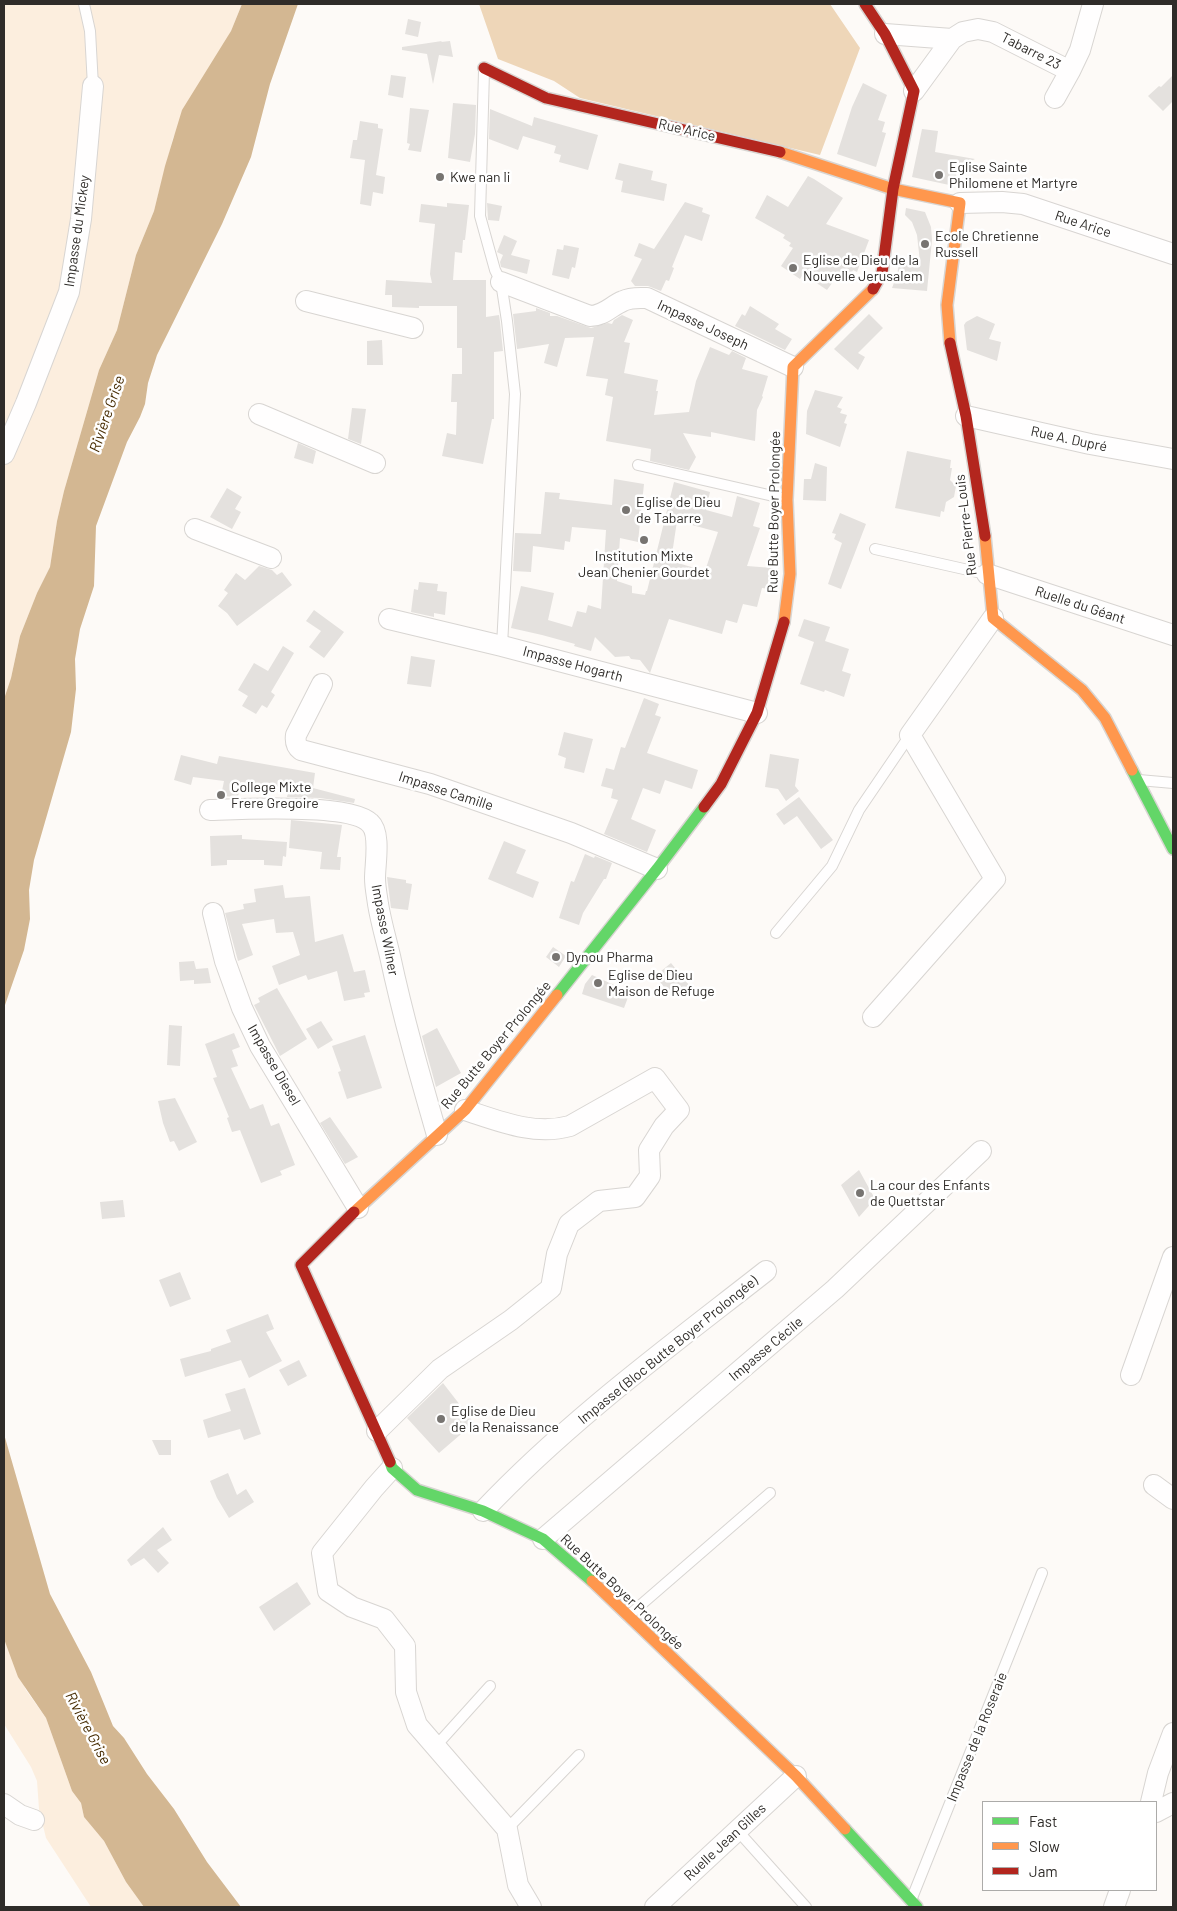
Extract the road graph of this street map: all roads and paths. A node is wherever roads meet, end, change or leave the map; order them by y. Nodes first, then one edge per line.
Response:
1 (84, 4) edge
2 (865, 4) edge
3 (1093, 4) edge
4 (885, 34) junction
5 (952, 39) junction
6 (484, 68) joint
7 (1070, 71) junction
8 (93, 86) joint
9 (914, 91) junction
10 (1055, 98) dead end
11 (893, 189) junction
12 (960, 202) junction
13 (1173, 254) edge
14 (501, 282) junction
15 (306, 301) dead end
16 (413, 328) dead end
17 (793, 367) junction
18 (259, 414) dead end
19 (966, 416) junction
20 (4, 454) edge
21 (1173, 459) edge
22 (375, 463) dead end
23 (638, 465) dead end
24 (787, 500) junction
25 (195, 529) dead end
26 (875, 548) dead end
27 (271, 558) dead end
28 (987, 574) junction
29 (993, 618) junction
30 (389, 619) dead end
31 (1173, 635) edge
32 (502, 646) junction
33 (322, 684) dead end
34 (757, 713) junction
35 (910, 735) junction
36 (1137, 779) junction
37 (1173, 783) edge
38 (210, 810) dead end
39 (1173, 849) edge
40 (657, 869) junction
41 (213, 913) dead end
42 (776, 933) dead end
43 (873, 1017) dead end
44 (465, 1110) junction
45 (437, 1135) junction
46 (981, 1151) dead end
47 (358, 1208) junction
48 (1173, 1257) edge
49 (766, 1271) dead end
50 (1131, 1375) dead end
51 (377, 1431) junction
52 (392, 1468) junction
53 (1154, 1485) dead end
54 (770, 1493) dead end
55 (1173, 1499) edge
56 (484, 1511) junction
57 (543, 1539) junction
58 (1042, 1573) dead end
59 (627, 1617) junction
60 (490, 1686) dead end
61 (1173, 1733) edge
62 (435, 1746) junction
63 (579, 1755) dead end
64 (796, 1776) junction
65 (1151, 1801) edge
66 (4, 1804) edge
67 (1173, 1804) edge
68 (1157, 1812) edge
69 (34, 1820) dead end
70 (507, 1829) junction
71 (738, 1830) junction
72 (1120, 1891) edge
73 (914, 1904) edge
74 (661, 1905) edge
75 (531, 1907) edge
76 (806, 1907) edge
77 (1114, 1907) edge

1 - 8 lane
2 - 4 street
3 - 7 street, Tabarre 23
4 - 5 street, Tabarre 23
4 - 9 street
5 - 7 street, Tabarre 23
5 - 9 street, Tabarre 23
6 - 11 street, Rue Arice
6 - 14 lane
7 - 10 street
8 - 20 street, Impasse du Mickey
9 - 11 street
11 - 12 street
11 - 17 street
12 - 13 street, Rue Arice
12 - 19 street, Rue Pierre-Louis
14 - 17 street, Impasse Joseph
14 - 32 lane
15 - 16 street
17 - 24 street, Rue Butte Boyer Prolongée
18 - 22 street
19 - 21 street, Rue A. Dupré
19 - 28 street, Rue Pierre-Louis
23 - 24 lane
24 - 34 street, Rue Butte Boyer Prolongée
25 - 27 street
26 - 28 lane
28 - 29 street, Rue Pierre-Louis
28 - 31 street, Ruelle du Géant
29 - 35 street
29 - 36 street
30 - 32 street, Impasse Hogarth
32 - 34 street, Impasse Hogarth
33 - 40 street, Impasse Camille
34 - 40 street, Rue Butte Boyer Prolongée
35 - 42 lane
35 - 43 street
36 - 37 lane
36 - 39 street
38 - 45 street, Impasse Wilner
40 - 44 street, Rue Butte Boyer Prolongée
41 - 47 street, Impasse Diesel
44 - 45 street, Rue Butte Boyer Prolongée
44 - 51 street
45 - 47 street, Rue Butte Boyer Prolongée
46 - 57 street, Impasse Cécile
47 - 51 street, Rue Butte Boyer Prolongée
48 - 50 street
49 - 56 street, Impasse (Bloc Butte Boyer Prolongée)
51 - 52 street, Rue Butte Boyer Prolongée
52 - 56 street, Rue Butte Boyer Prolongée
52 - 62 street
53 - 55 street
54 - 59 lane
56 - 57 street, Rue Butte Boyer Prolongée
57 - 59 street, Rue Butte Boyer Prolongée
58 - 73 lane, Impasse de la Roseraie
59 - 64 street, Rue Butte Boyer Prolongée
60 - 62 lane
61 - 65 street
62 - 70 street
63 - 70 lane
64 - 71 street, Ruelle Jean Gilles
64 - 73 street, Rue Butte Boyer Prolongée
66 - 69 street
67 - 68 street
70 - 75 street
71 - 74 street, Ruelle Jean Gilles
71 - 76 lane
72 - 77 street

